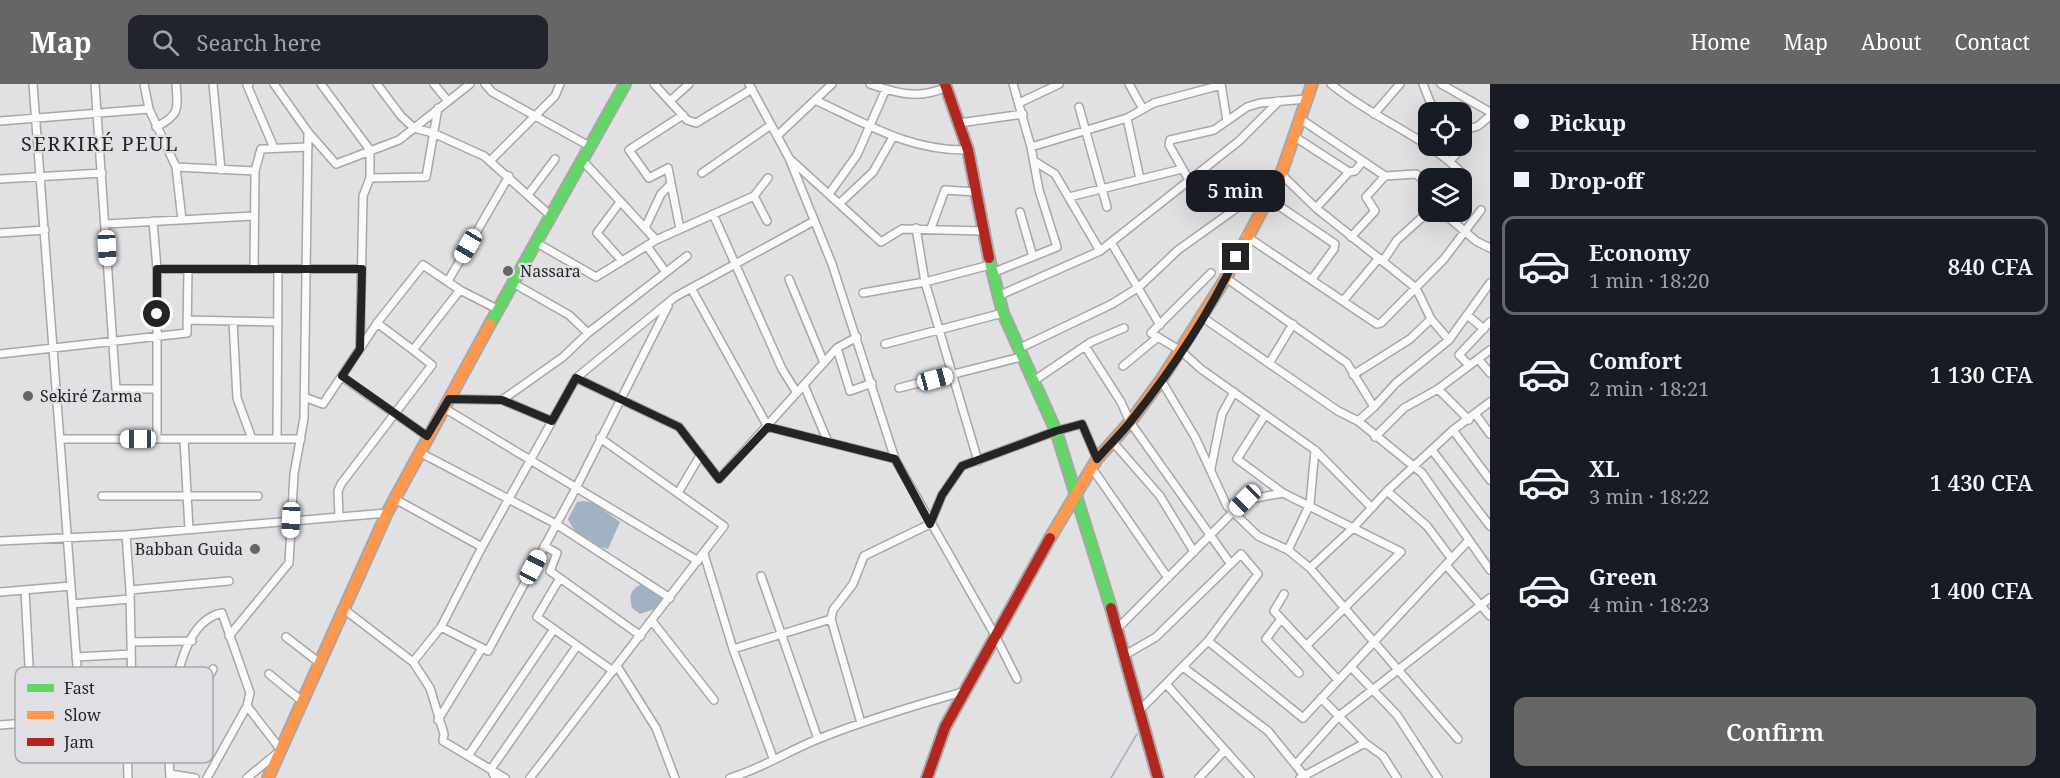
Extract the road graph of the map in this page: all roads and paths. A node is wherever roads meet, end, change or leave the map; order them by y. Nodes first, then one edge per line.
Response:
1 (33, 84) edge
2 (95, 84) edge
3 (144, 84) edge
4 (177, 84) edge
5 (213, 84) edge
6 (249, 84) edge
7 (274, 84) edge
8 (321, 84) edge
9 (377, 84) edge
10 (434, 84) edge
11 (470, 84) edge
12 (485, 84) edge
13 (560, 84) edge
14 (625, 84) edge
15 (654, 84) edge
16 (689, 84) edge
17 (832, 84) edge
18 (870, 84) edge
19 (1013, 84) edge
20 (1059, 84) edge
21 (1129, 84) edge
22 (1221, 84) edge
23 (1331, 84) edge
24 (1400, 84) edge
25 (1423, 84) edge
26 (1441, 84) edge
27 (945, 86) edge
28 (1314, 86) edge
29 (751, 87) edge
30 (886, 89) junction
31 (1306, 99) junction
32 (447, 100) junction
33 (815, 100) junction
34 (670, 101) junction
35 (1279, 101) junction
36 (1430, 102) edge
37 (1019, 103) junction
38 (1079, 107) dead end
39 (438, 108) junction
40 (149, 109) junction
41 (1143, 109) junction
42 (98, 113) junction
43 (1023, 114) junction
44 (1374, 114) junction
45 (1490, 114) edge
46 (683, 115) junction
47 (534, 116) junction
48 (36, 118) junction
49 (1127, 118) junction
50 (1299, 118) junction
51 (0, 121) edge
52 (1227, 121) junction
53 (958, 123) junction
54 (771, 125) junction
55 (871, 126) junction
56 (156, 127) junction
57 (414, 128) junction
58 (1472, 128) edge
59 (1086, 130) junction
60 (308, 132) junction
61 (433, 133) junction
62 (777, 136) junction
63 (893, 137) junction
64 (1294, 137) junction
65 (308, 147) junction
66 (591, 147) junction
67 (1031, 147) junction
68 (274, 148) junction
69 (370, 150) junction
70 (968, 150) junction
71 (1454, 156) edge
72 (789, 158) junction
73 (555, 159) dead end
74 (490, 160) junction
75 (583, 161) junction
76 (1034, 161) junction
77 (1364, 161) junction
78 (1450, 161) junction
79 (176, 167) junction
80 (1182, 168) junction
81 (1457, 168) edge
82 (221, 170) junction
83 (255, 171) junction
84 (1349, 172) junction
85 (102, 173) junction
86 (702, 173) dead end
87 (1281, 174) junction
88 (509, 176) junction
89 (1384, 176) junction
90 (1418, 176) edge
91 (41, 177) junction
92 (370, 178) junction
93 (768, 178) dead end
94 (0, 179) edge
95 (1140, 179) junction
96 (1189, 180) junction
97 (671, 184) junction
98 (1103, 188) junction
99 (976, 192) junction
100 (829, 194) junction
101 (528, 195) junction
102 (754, 196) junction
103 (1267, 196) junction
104 (1069, 197) junction
105 (620, 202) junction
106 (840, 203) junction
107 (1107, 207) dead end
108 (1316, 208) junction
109 (1481, 210) dead end
110 (1020, 212) dead end
111 (713, 214) junction
112 (254, 216) junction
113 (552, 217) junction
114 (182, 220) junction
115 (767, 221) dead end
116 (814, 221) junction
117 (1418, 221) edge
118 (153, 222) junction
119 (1453, 222) edge
120 (106, 224) junction
121 (645, 228) junction
122 (916, 228) junction
123 (931, 228) junction
124 (680, 229) junction
125 (45, 230) junction
126 (983, 231) junction
127 (1463, 232) junction
128 (0, 233) edge
129 (1246, 236) junction
130 (1351, 237) junction
131 (656, 240) junction
132 (537, 243) junction
133 (1112, 244) junction
134 (648, 246) junction
135 (1490, 248) edge
136 (1100, 251) junction
137 (687, 256) dead end
138 (1033, 257) junction
139 (1381, 259) junction
140 (622, 261) junction
141 (736, 264) junction
142 (157, 269) junction
143 (188, 269) junction
144 (254, 269) junction
145 (278, 269) junction
146 (306, 269) junction
147 (362, 269) junction
148 (991, 269) junction
149 (665, 271) junction
150 (1211, 273) dead end
151 (1226, 278) junction
152 (789, 279) dead end
153 (1312, 279) junction
154 (448, 281) junction
155 (925, 282) junction
156 (513, 283) junction
157 (1490, 283) edge
158 (1139, 286) junction
159 (691, 288) junction
160 (1416, 288) junction
161 (460, 290) junction
162 (863, 293) dead end
163 (998, 296) junction
164 (670, 301) junction
165 (1343, 301) junction
166 (499, 310) junction
167 (1003, 313) junction
168 (1467, 315) junction
169 (1202, 317) junction
170 (1431, 319) junction
171 (187, 320) junction
172 (233, 321) junction
173 (278, 322) junction
174 (1490, 322) edge
175 (377, 324) junction
176 (1293, 324) junction
177 (1160, 325) junction
178 (1124, 328) dead end
179 (1484, 329) junction
180 (939, 330) junction
181 (588, 333) junction
182 (156, 336) junction
183 (857, 337) junction
184 (1158, 337) junction
185 (1449, 340) junction
186 (112, 341) junction
187 (885, 344) dead end
188 (1085, 346) junction
189 (54, 348) junction
190 (837, 348) junction
191 (360, 349) junction
192 (413, 350) junction
193 (1490, 350) edge
194 (1181, 351) junction
195 (1020, 353) junction
196 (0, 354) edge
197 (1479, 360) junction
198 (1270, 362) junction
199 (824, 363) junction
200 (1468, 364) junction
201 (1123, 366) dead end
202 (1490, 373) edge
203 (952, 375) junction
204 (1353, 375) junction
205 (342, 376) junction
206 (576, 378) junction
207 (1161, 380) junction
208 (1032, 382) junction
209 (872, 383) junction
210 (804, 386) junction
211 (900, 388) dead end
212 (156, 389) junction
213 (1438, 389) junction
214 (1234, 392) junction
215 (797, 393) junction
216 (304, 397) junction
217 (619, 399) junction
218 (502, 400) junction
219 (1490, 402) edge
220 (447, 404) junction
221 (1374, 407) junction
222 (396, 414) junction
223 (1265, 415) junction
224 (1476, 415) junction
225 (1469, 420) junction
226 (552, 421) junction
227 (1358, 422) junction
228 (1130, 423) junction
229 (768, 427) junction
230 (1453, 430) junction
231 (1056, 431) junction
232 (1490, 434) edge
233 (427, 436) junction
234 (1375, 437) junction
235 (600, 438) junction
236 (60, 439) junction
237 (157, 439) junction
238 (184, 439) junction
239 (252, 439) junction
240 (277, 439) junction
241 (301, 439) junction
242 (1112, 441) junction
243 (828, 442) junction
244 (1315, 450) junction
245 (1432, 450) junction
246 (419, 452) junction
247 (701, 454) junction
248 (895, 459) junction
249 (530, 460) junction
250 (978, 461) junction
251 (1095, 463) junction
252 (1413, 467) junction
253 (1211, 468) junction
254 (1490, 480) edge
255 (576, 488) junction
256 (1387, 491) junction
257 (678, 493) junction
258 (1283, 493) junction
259 (1076, 495) junction
260 (102, 496) dead end
261 (187, 496) junction
262 (258, 496) dead end
263 (395, 498) junction
264 (508, 500) junction
265 (1310, 504) junction
266 (1372, 508) junction
267 (1233, 512) junction
268 (387, 513) junction
269 (339, 517) junction
270 (291, 520) junction
271 (556, 524) junction
272 (930, 524) junction
273 (1490, 526) edge
274 (1354, 527) junction
275 (189, 529) junction
276 (126, 535) junction
277 (1210, 535) junction
278 (67, 536) junction
279 (1469, 540) junction
280 (0, 541) edge
281 (544, 546) junction
282 (482, 547) junction
283 (1288, 549) junction
284 (1194, 552) junction
285 (704, 554) junction
286 (1451, 558) junction
287 (698, 561) junction
288 (1230, 563) junction
289 (1446, 565) junction
290 (1310, 568) junction
291 (1490, 570) edge
292 (761, 576) dead end
293 (560, 578) junction
294 (1168, 578) junction
295 (229, 581) dead end
296 (71, 586) junction
297 (25, 590) junction
298 (130, 590) junction
299 (0, 592) edge
300 (1284, 594) dead end
301 (670, 598) junction
302 (1490, 598) edge
303 (130, 599) junction
304 (72, 603) junction
305 (1480, 606) junction
306 (1343, 608) junction
307 (345, 610) junction
308 (1490, 616) edge
309 (831, 619) junction
310 (1281, 619) junction
311 (652, 621) junction
312 (441, 627) junction
313 (554, 629) junction
314 (1117, 629) junction
315 (782, 634) junction
316 (229, 636) junction
317 (641, 636) junction
318 (286, 637) dead end
319 (996, 637) junction
320 (192, 640) junction
321 (1208, 641) junction
322 (1375, 641) junction
323 (131, 642) junction
324 (1307, 645) junction
325 (577, 646) junction
326 (482, 648) junction
327 (733, 649) junction
328 (131, 654) junction
329 (1125, 655) junction
330 (76, 657) junction
331 (413, 662) junction
332 (321, 664) junction
333 (29, 667) edge
334 (77, 667) edge
335 (131, 667) edge
336 (181, 667) edge
337 (1183, 667) junction
338 (1351, 667) junction
339 (615, 668) junction
340 (1400, 670) junction
341 (1299, 673) dead end
342 (269, 674) dead end
343 (1017, 679) dead end
344 (1338, 680) junction
345 (1167, 685) junction
346 (966, 691) junction
347 (1373, 691) junction
348 (1321, 698) junction
349 (714, 700) dead end
350 (303, 702) junction
351 (246, 706) junction
352 (1141, 709) junction
353 (1339, 716) junction
354 (438, 720) junction
355 (861, 723) junction
356 (15, 724) edge
357 (0, 725) edge
358 (818, 739) junction
359 (1458, 739) dead end
360 (1365, 743) junction
361 (281, 750) junction
362 (1225, 750) junction
363 (468, 756) junction
364 (774, 758) junction
365 (128, 763) edge
366 (1296, 764) junction
367 (490, 769) junction
368 (170, 776) edge
369 (536, 776) edge
370 (1304, 777) edge
371 (1436, 777) edge
372 (128, 778) edge
373 (195, 778) edge
374 (207, 778) edge
375 (247, 778) edge
376 (268, 778) edge
377 (495, 778) edge
378 (505, 778) edge
379 (675, 778) edge
380 (730, 778) edge
381 (927, 778) edge
382 (1158, 778) edge
383 (1199, 778) edge
384 (1250, 778) edge
385 (1397, 778) edge

1 - 48 street
2 - 42 street
3 - 40 street
4 - 56 street
5 - 82 street
6 - 68 street
7 - 60 street
8 - 69 street
9 - 57 street
10 - 32 street
11 - 32 street
12 - 47 street
13 - 47 street
14 - 66 street
15 - 34 street
16 - 34 street
17 - 33 street
18 - 30 street
19 - 37 street
20 - 37 street
21 - 41 street
22 - 41 street
22 - 52 street
23 - 44 street
24 - 44 street
25 - 36 street
26 - 45 street
27 - 30 street
27 - 53 street
28 - 31 street
29 - 46 street
29 - 54 street
30 - 55 street
31 - 35 street
31 - 50 street
32 - 39 street
33 - 55 street
33 - 62 street
34 - 46 street
35 - 52 street
35 - 96 street
37 - 43 street
38 - 59 street
39 - 57 street
39 - 61 street
40 - 42 street
40 - 56 street
41 - 49 street
42 - 48 street
42 - 85 street
43 - 53 street
43 - 67 street
44 - 78 street
45 - 58 street
46 - 97 street
47 - 66 street
47 - 74 street
48 - 51 street
48 - 91 street
49 - 59 street
49 - 95 street
50 - 64 street
50 - 77 street
52 - 80 street
53 - 70 street
54 - 62 street
54 - 86 street
55 - 63 street
55 - 100 street
56 - 79 street
57 - 61 street
57 - 69 street
59 - 67 street
59 - 98 street
60 - 65 street
60 - 69 street
61 - 74 street
61 - 92 street
62 - 72 street
63 - 70 street
63 - 106 street
64 - 84 street
64 - 87 street
65 - 68 street
65 - 146 street
66 - 75 street
67 - 76 street
68 - 83 street
69 - 92 street
70 - 99 street
71 - 78 street
72 - 100 street
72 - 116 street
73 - 101 street
74 - 88 street
75 - 105 street
75 - 113 street
76 - 104 street
76 - 138 street
77 - 84 street
77 - 89 street
78 - 81 street
79 - 82 street
79 - 114 street
80 - 95 street
80 - 96 street
82 - 83 street
83 - 112 street
84 - 108 street
85 - 91 street
85 - 120 street
87 - 103 street
87 - 108 street
88 - 101 street
88 - 154 street
89 - 90 street
89 - 130 street
91 - 94 street
91 - 125 street
92 - 147 street
93 - 102 street
95 - 98 street
96 - 133 street
97 - 121 street
97 - 124 street
98 - 104 street
98 - 107 street
99 - 123 street
99 - 126 street
100 - 106 street
101 - 113 street
102 - 111 street
102 - 115 street
103 - 129 street
103 - 153 street
103 - 158 street
104 - 136 street
105 - 121 street
105 - 140 street
106 - 122 street
108 - 130 street
109 - 127 street
110 - 138 street
111 - 124 street
111 - 141 street
112 - 114 street
112 - 144 street
113 - 132 street
114 - 118 street
116 - 141 street
116 - 183 street
117 - 139 street
118 - 120 street
118 - 142 street
119 - 127 street
120 - 186 street
121 - 131 street
122 - 123 street
122 - 155 street
123 - 126 street
124 - 131 street
125 - 128 street
125 - 189 street
126 - 148 street
127 - 135 street
127 - 160 street
129 - 151 street
129 - 153 street
130 - 139 street
131 - 134 street
132 - 140 street
132 - 156 street
133 - 136 street
133 - 158 street
134 - 140 street
134 - 149 street
136 - 163 street
137 - 149 street
138 - 148 street
139 - 160 street
139 - 165 street
141 - 159 street
141 - 215 street
142 - 143 street
142 - 182 street
143 - 144 street
143 - 171 street
144 - 145 street
145 - 146 street
145 - 173 street
146 - 147 street
146 - 216 street
147 - 191 street
148 - 155 street
148 - 163 street
149 - 181 street
150 - 177 street
151 - 169 street
151 - 176 street
152 - 199 street
153 - 165 street
154 - 161 street
154 - 175 street
155 - 162 street
155 - 180 street
156 - 166 street
156 - 181 street
157 - 168 street
158 - 177 street
158 - 195 street
159 - 164 street
159 - 229 street
160 - 165 street
160 - 170 street
161 - 166 street
161 - 192 street
163 - 167 street
164 - 206 street
164 - 217 street
166 - 220 street
167 - 180 street
167 - 195 street
168 - 179 street
168 - 185 street
169 - 194 street
169 - 198 street
170 - 185 street
170 - 204 street
171 - 172 street
171 - 182 street
172 - 173 street
172 - 239 street
173 - 240 street
174 - 179 street
175 - 191 street
175 - 192 street
176 - 198 street
176 - 204 street
177 - 184 street
178 - 188 street
179 - 200 street
180 - 187 street
180 - 203 street
181 - 218 street
182 - 186 street
182 - 212 street
183 - 190 street
183 - 209 street
184 - 194 street
184 - 201 street
185 - 221 street
186 - 189 street
186 - 212 street
188 - 208 street
188 - 228 street
189 - 196 street
189 - 236 street
190 - 199 street
190 - 209 street
191 - 205 street
192 - 222 street
193 - 197 street
194 - 207 street
194 - 214 street
195 - 203 street
195 - 208 street
197 - 200 street
197 - 202 street
198 - 227 street
199 - 210 street
200 - 213 street
203 - 211 street
203 - 250 street
204 - 221 street
205 - 216 street
205 - 222 street
206 - 217 street
206 - 226 street
207 - 228 street
207 - 253 street
208 - 231 street
209 - 248 street
210 - 215 street
210 - 243 street
212 - 237 street
213 - 225 street
213 - 234 street
214 - 223 street
214 - 253 street
215 - 229 street
216 - 241 street
217 - 235 street
217 - 247 street
218 - 220 street
218 - 226 street
219 - 224 street
220 - 233 street
220 - 249 street
221 - 227 street
222 - 233 street
222 - 269 street
223 - 244 street
223 - 258 street
224 - 225 street
224 - 232 street
225 - 230 street
226 - 249 street
227 - 234 street
228 - 242 street
228 - 277 street
229 - 243 street
229 - 247 street
230 - 245 street
230 - 254 street
231 - 250 street
231 - 251 street
231 - 259 street
233 - 246 street
234 - 252 street
235 - 255 street
235 - 257 street
236 - 237 street
236 - 278 street
237 - 238 street
238 - 239 street
238 - 261 street
239 - 240 street
240 - 241 street
241 - 270 street
242 - 251 street
242 - 284 street
243 - 248 street
244 - 265 street
244 - 266 street
245 - 252 street
245 - 273 street
246 - 263 street
246 - 264 street
247 - 257 street
248 - 272 street
249 - 255 street
249 - 264 street
250 - 272 street
251 - 259 street
251 - 294 street
252 - 256 street
252 - 279 street
253 - 267 street
255 - 271 street
255 - 287 street
256 - 266 street
256 - 286 street
257 - 285 street
258 - 265 street
258 - 267 street
259 - 314 street
259 - 319 street
260 - 261 street
261 - 262 street
261 - 275 street
263 - 268 street
263 - 282 street
264 - 271 street
264 - 282 street
265 - 274 street
265 - 283 street
266 - 274 street
267 - 277 street
267 - 283 street
268 - 269 street
268 - 307 street
269 - 270 street
270 - 275 street
270 - 316 street
271 - 281 street
271 - 301 street
272 - 309 street
272 - 319 street
274 - 290 street
274 - 306 street
275 - 276 street
276 - 278 street
276 - 298 street
277 - 284 street
277 - 288 street
278 - 280 street
278 - 296 street
279 - 286 street
279 - 291 street
281 - 293 street
281 - 326 street
282 - 312 street
283 - 290 street
284 - 294 street
285 - 287 street
285 - 327 street
286 - 289 street
287 - 301 street
288 - 321 street
288 - 329 street
289 - 305 street
289 - 322 street
290 - 306 street
292 - 315 street
293 - 313 street
293 - 317 street
294 - 314 street
295 - 298 street
296 - 297 street
296 - 304 street
297 - 299 street
297 - 333 street
298 - 303 street
300 - 310 street
301 - 311 street
302 - 305 street
303 - 304 street
303 - 323 street
304 - 330 street
305 - 308 street
305 - 340 street
306 - 322 street
306 - 324 street
307 - 331 street
307 - 332 street
309 - 315 street
309 - 355 street
310 - 324 street
310 - 341 street
311 - 317 street
311 - 349 street
312 - 326 street
312 - 331 street
313 - 325 street
313 - 363 street
314 - 329 street
315 - 327 street
315 - 358 street
316 - 320 street
316 - 351 street
317 - 339 street
318 - 332 street
319 - 343 street
319 - 346 street
320 - 323 street
320 - 336 street
321 - 337 street
321 - 348 street
322 - 338 street
322 - 340 street
323 - 328 street
324 - 344 street
325 - 339 street
325 - 367 street
326 - 354 street
327 - 364 street
328 - 330 street
328 - 335 street
329 - 352 street
330 - 334 street
331 - 354 street
332 - 350 street
337 - 345 street
337 - 366 street
338 - 344 street
338 - 347 street
339 - 369 street
339 - 379 street
340 - 347 street
340 - 359 street
342 - 350 street
344 - 348 street
345 - 352 street
345 - 362 street
346 - 355 street
346 - 381 street
347 - 353 street
347 - 371 street
348 - 353 street
350 - 361 street
351 - 361 street
351 - 374 street
352 - 382 street
353 - 360 street
353 - 366 street
354 - 363 street
355 - 358 street
356 - 357 street
358 - 364 street
360 - 370 street
360 - 385 street
361 - 375 street
361 - 376 street
362 - 383 street
362 - 384 street
363 - 367 street
364 - 380 street
365 - 372 street
366 - 370 street
367 - 377 street
367 - 378 street
368 - 373 street

